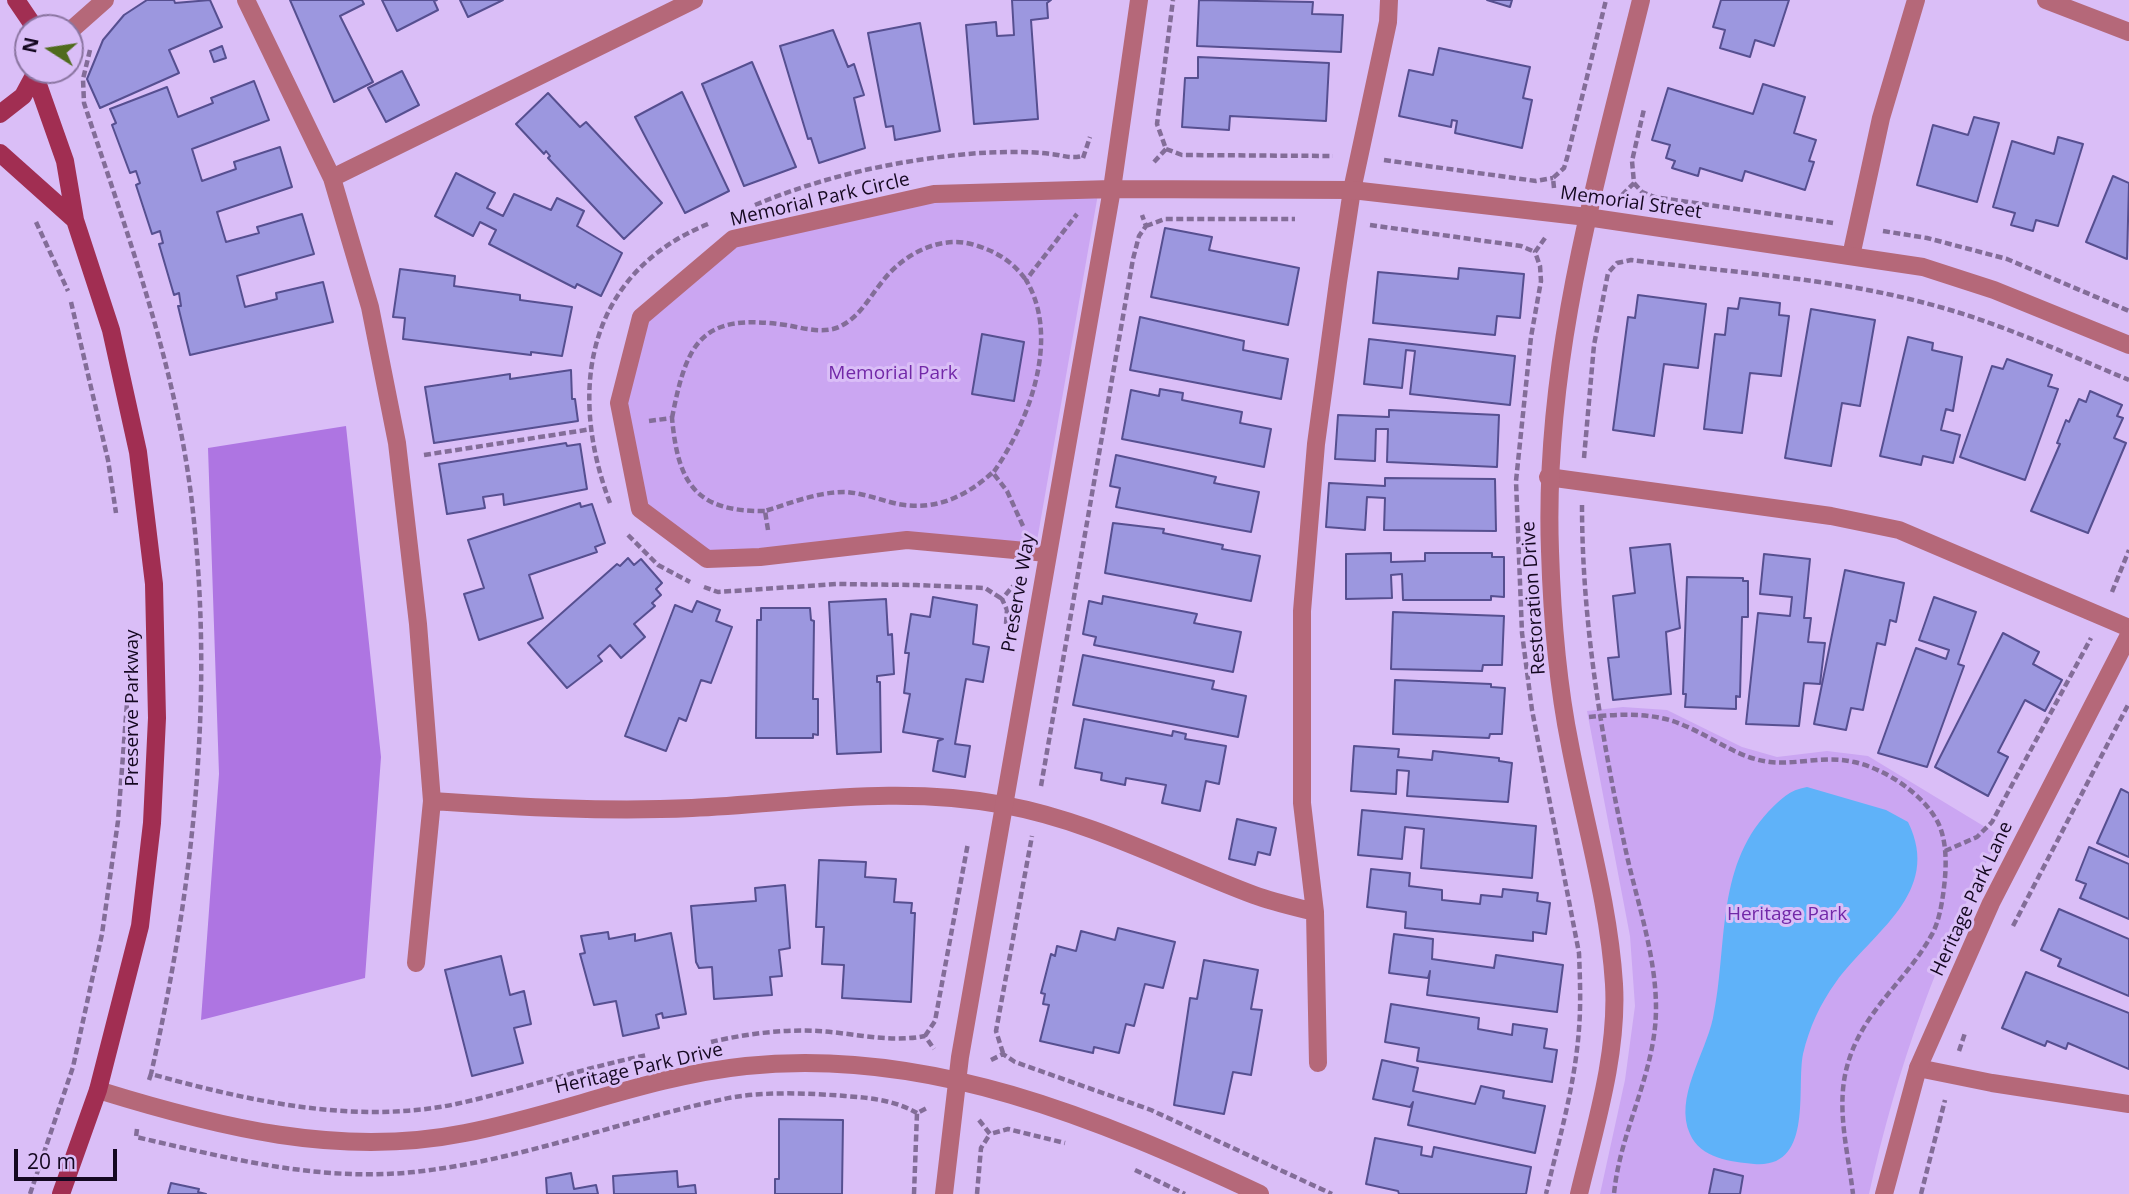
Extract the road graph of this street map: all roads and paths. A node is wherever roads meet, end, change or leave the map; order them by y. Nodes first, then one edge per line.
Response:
1 (105, 0) edge
2 (246, 0) edge
3 (694, 0) edge
4 (1139, 0) edge
5 (1173, 0) edge
6 (1389, 0) edge
7 (1641, 0) edge
8 (1916, 0) edge
9 (2046, 0) edge
10 (84, 19) edge
11 (2129, 32) edge
12 (30, 84) edge
13 (40, 84) edge
14 (1646, 102) dead end
15 (0, 114) edge
16 (1092, 127) dead end
17 (0, 153) edge
18 (1082, 156) junction
19 (332, 178) junction
20 (1140, 188) junction
21 (1112, 189) junction
22 (1082, 190) junction
23 (1352, 190) junction
24 (748, 208) dead end
25 (29, 212) dead end
26 (1587, 217) junction
27 (75, 220) junction
28 (1613, 221) junction
29 (713, 222) dead end
30 (1851, 256) junction
31 (1026, 280) junction
32 (2129, 345) edge
33 (2129, 380) edge
34 (672, 418) junction
35 (624, 424) junction
36 (590, 429) junction
37 (399, 459) junction
38 (993, 473) junction
39 (1548, 477) junction
40 (1582, 482) junction
41 (765, 510) junction
42 (613, 512) dead end
43 (117, 523) dead end
44 (626, 532) dead end
45 (2129, 550) edge
46 (1022, 551) junction
47 (1047, 553) junction
48 (771, 555) junction
49 (775, 590) junction
50 (1002, 599) junction
51 (2102, 616) junction
52 (2129, 628) edge
53 (2129, 635) edge
54 (1004, 636) dead end
55 (127, 694) dead end
56 (2129, 703) edge
57 (1601, 716) junction
58 (1566, 719) junction
59 (432, 801) junction
60 (975, 801) junction
61 (1003, 804) junction
62 (1037, 812) junction
63 (1945, 850) junction
64 (1315, 912) junction
65 (2011, 930) dead end
66 (416, 963) dead end
67 (1969, 1021) dead end
68 (925, 1035) dead end
69 (1003, 1054) dead end
70 (1318, 1063) dead end
71 (1918, 1068) junction
72 (1952, 1075) junction
73 (956, 1079) junction
74 (98, 1090) junction
75 (2129, 1104) edge
76 (952, 1113) junction
77 (990, 1134) junction
78 (1075, 1146) dead end
79 (1133, 1170) dead end
80 (30, 1194) edge
81 (61, 1194) edge
82 (914, 1194) edge
83 (944, 1194) edge
84 (977, 1194) edge
85 (1185, 1194) edge
86 (1260, 1194) edge
87 (1579, 1194) edge
88 (1614, 1194) edge
89 (1853, 1194) edge
90 (1884, 1194) edge
91 (1921, 1194) edge

1 - 10 street
2 - 19 street
3 - 19 street
4 - 21 street, Preserve Way
5 - 20 path
6 - 23 street
7 - 26 street, Restoration Drive
8 - 30 street
9 - 11 street
12 - 15 street, Preserve Parkway
13 - 27 street, Preserve Parkway
14 - 28 path
16 - 18 path
17 - 27 street
18 - 22 path
18 - 24 path
19 - 37 street
20 - 21 street, Memorial Street
20 - 23 street, Memorial Street
20 - 62 path
21 - 22 street, Memorial Park Circle
21 - 47 street, Preserve Way
22 - 31 path
22 - 35 street, Memorial Park Circle
23 - 26 street, Memorial Street
23 - 64 street
25 - 43 path
26 - 28 street, Memorial Street
26 - 39 street, Restoration Drive
27 - 74 street, Preserve Parkway
28 - 30 street, Memorial Street
29 - 36 path
30 - 32 street, Memorial Street
31 - 34 path
31 - 38 path
33 - 40 path
34 - 35 path
34 - 41 path
35 - 36 path
35 - 48 street, Memorial Park Circle
36 - 37 path
36 - 42 path
37 - 59 street
38 - 41 path
38 - 46 path
39 - 40 street
39 - 58 street, Restoration Drive
40 - 51 street
40 - 57 path
41 - 48 path
44 - 49 path
45 - 51 path
46 - 47 street, Memorial Park Circle
46 - 48 street, Memorial Park Circle
46 - 50 path
47 - 61 street, Preserve Way
48 - 49 path
49 - 50 path
50 - 54 path
51 - 52 street
51 - 63 path
53 - 71 street, Heritage Park Lane
55 - 80 path
56 - 65 path
57 - 58 path
57 - 63 path
57 - 88 path
58 - 87 street, Restoration Drive
59 - 60 street
59 - 66 street
60 - 61 street
60 - 68 path
61 - 62 street
61 - 73 street, Preserve Way
62 - 64 street
62 - 69 path
63 - 89 path
64 - 70 street
67 - 72 path
71 - 72 street
71 - 90 street, Heritage Park Lane
72 - 75 street
72 - 91 path
73 - 74 street, Heritage Park Drive
73 - 76 street, Preserve Way
73 - 86 street, Heritage Park Drive
74 - 81 street, Preserve Parkway
76 - 77 path
76 - 82 path
76 - 83 street, Preserve Way
77 - 78 path
77 - 84 path
79 - 85 path

